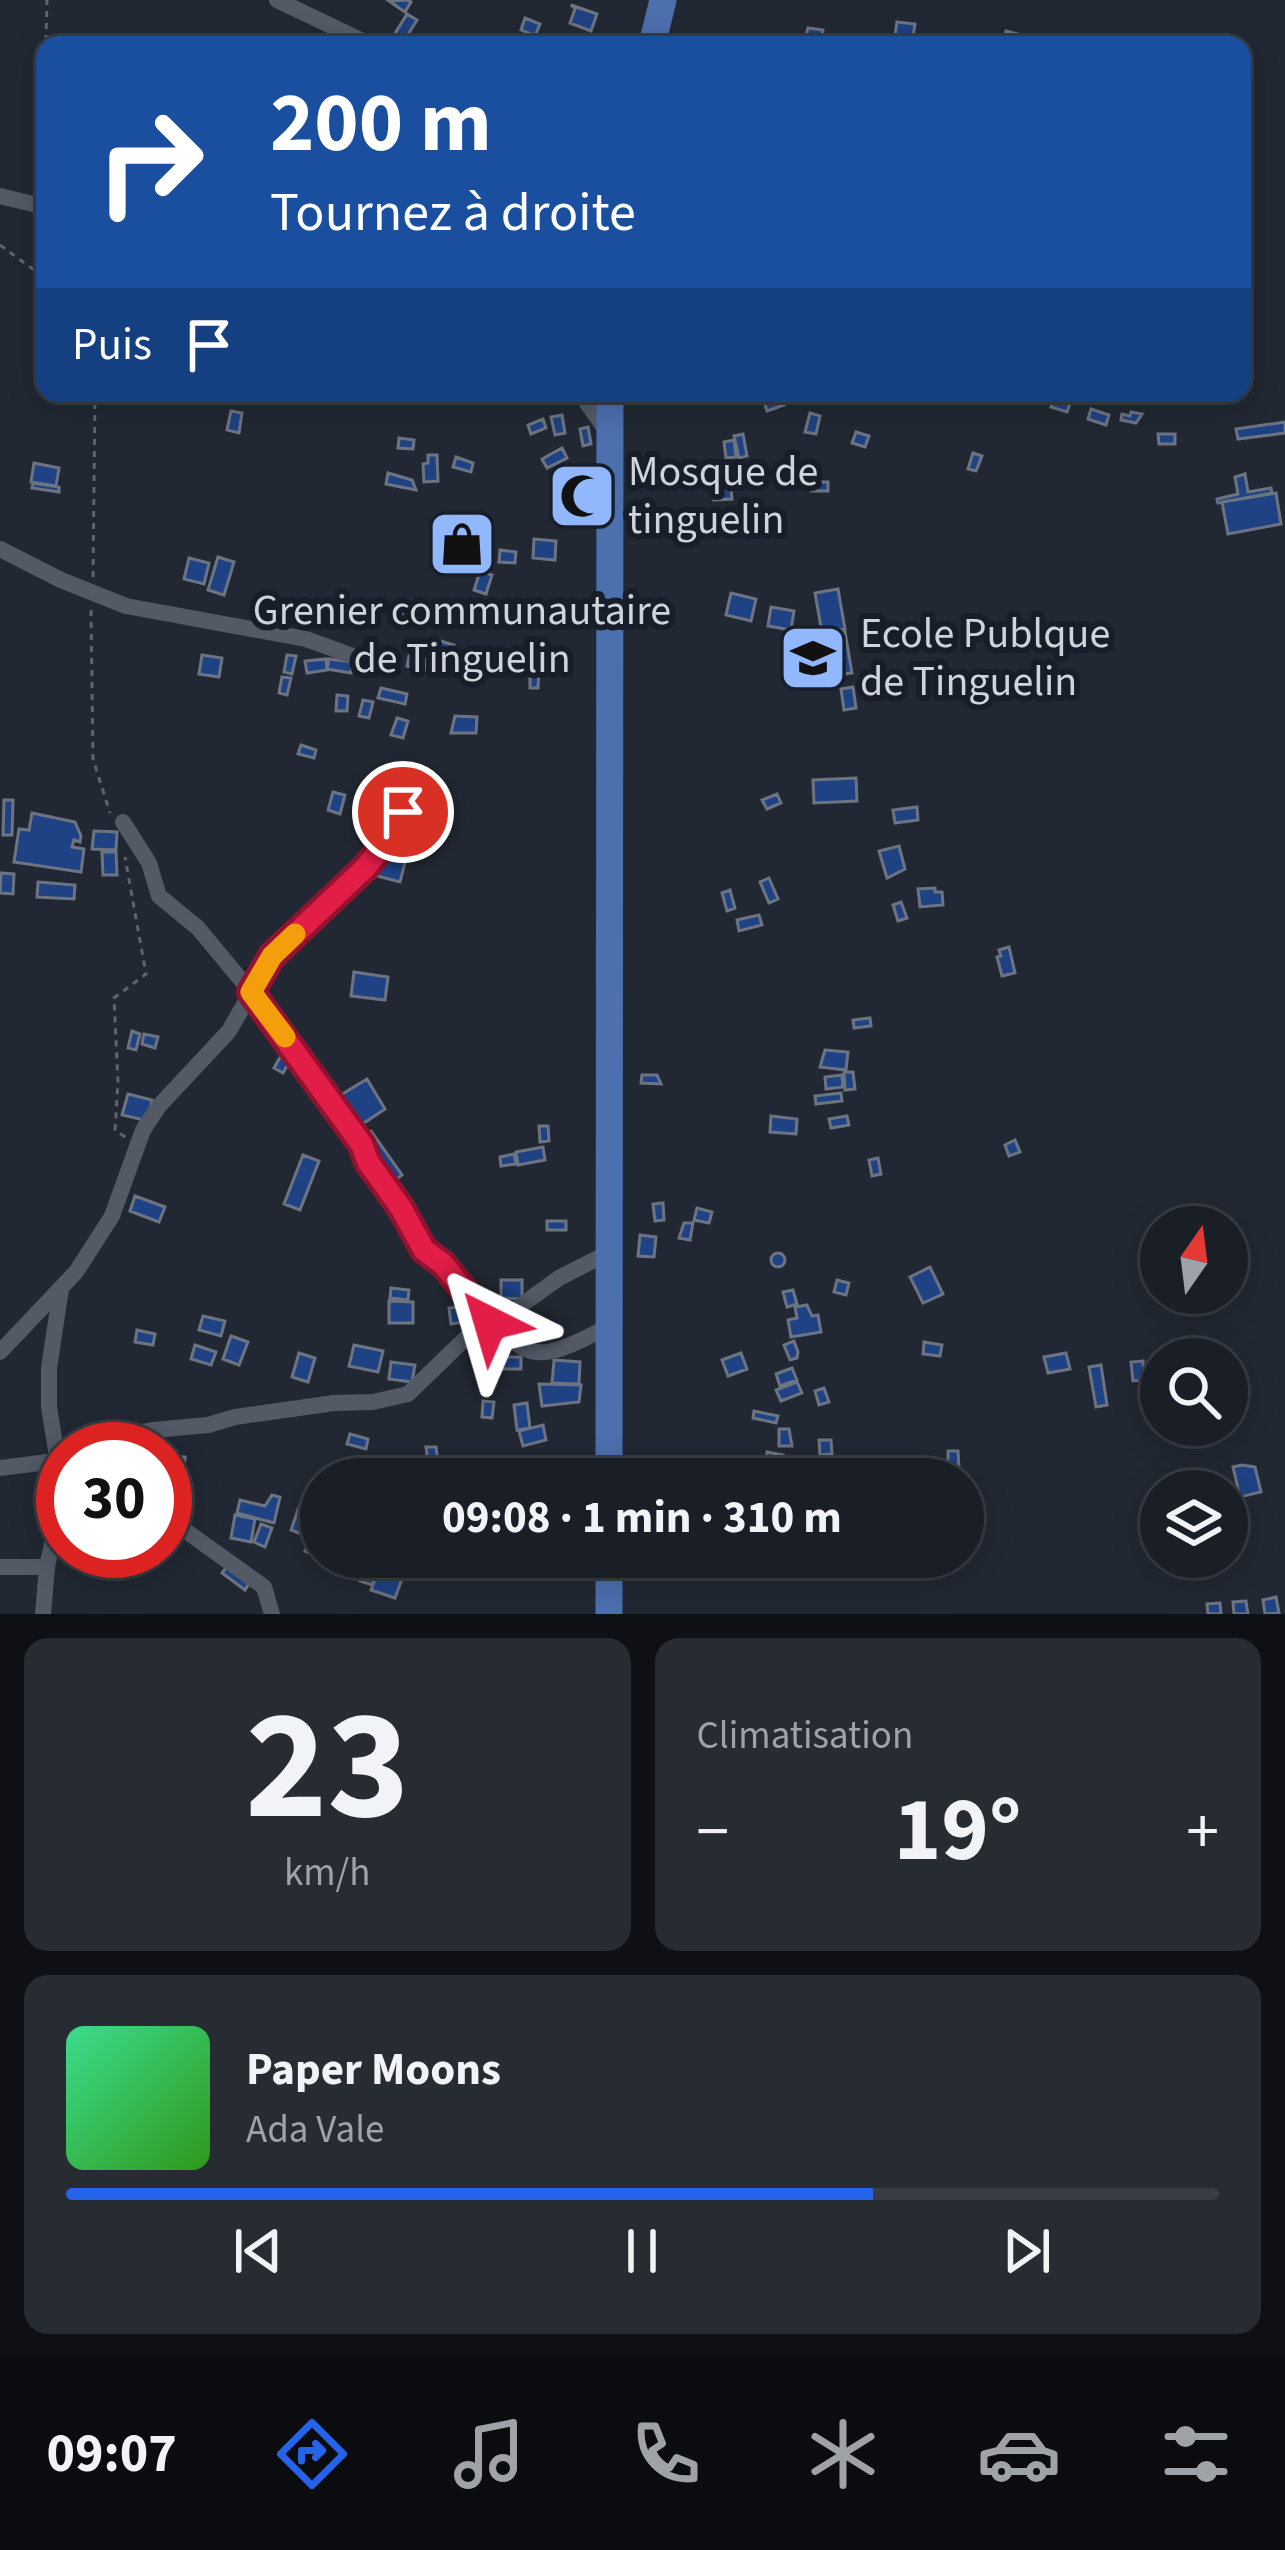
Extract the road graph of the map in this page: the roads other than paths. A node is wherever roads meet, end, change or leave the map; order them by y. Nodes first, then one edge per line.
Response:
1 (278, 0) edge
2 (663, 0) edge
3 (352, 36) edge
4 (654, 36) edge
5 (0, 196) edge
6 (36, 204) edge
7 (586, 402) edge
8 (610, 402) edge
9 (610, 436) junction
10 (0, 549) edge
11 (372, 663) dead end
12 (402, 805) dead end
13 (123, 822) road end
14 (251, 992) junction
15 (610, 1252) junction
16 (61, 1288) junction
17 (490, 1323) junction
18 (610, 1326) junction
19 (0, 1352) edge
20 (52, 1422) edge
21 (192, 1426) edge
22 (609, 1458) edge
23 (36, 1463) edge
24 (0, 1468) edge
25 (192, 1535) edge
26 (0, 1567) edge
27 (36, 1567) edge
28 (46, 1578) edge
29 (609, 1578) edge
30 (43, 1614) edge
31 (272, 1614) edge
32 (609, 1614) edge

1 - 3 street
2 - 4 main road
5 - 6 street
7 - 9 street
8 - 9 main road
9 - 15 main road
10 - 11 street
12 - 14 street
13 - 14 street
14 - 16 street
14 - 17 street
15 - 17 street
15 - 18 main road
16 - 19 street
16 - 20 street
17 - 18 street
17 - 21 street
18 - 22 main road
23 - 24 street
25 - 31 street
26 - 27 street
28 - 30 street
29 - 32 main road

